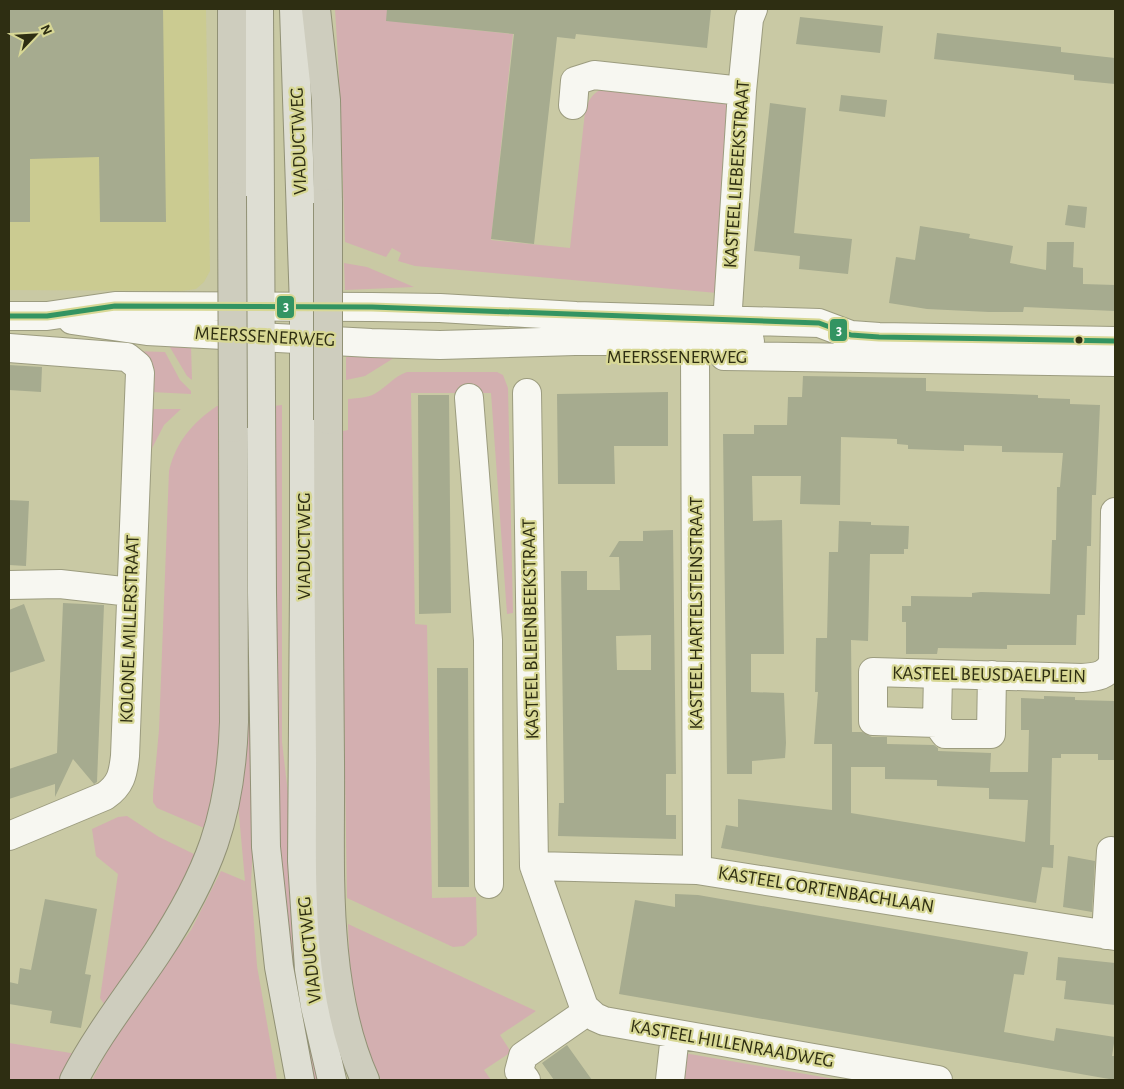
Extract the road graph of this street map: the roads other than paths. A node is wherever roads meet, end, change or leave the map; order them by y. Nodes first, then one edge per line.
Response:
1 (232, 9) edge
2 (259, 9) edge
3 (294, 9) edge
4 (316, 9) edge
5 (753, 9) edge
6 (742, 91) junction
7 (573, 105) dead end
8 (261, 306) junction
9 (304, 307) junction
10 (9, 316) edge
11 (47, 316) junction
12 (726, 331) junction
13 (261, 336) junction
14 (304, 339) junction
15 (575, 341) junction
16 (1115, 342) edge
17 (9, 348) edge
18 (695, 356) junction
19 (1115, 362) edge
20 (527, 393) dead end
21 (469, 398) dead end
22 (1115, 512) edge
23 (9, 586) edge
24 (131, 592) junction
25 (530, 639) junction
26 (488, 640) junction
27 (938, 674) junction
28 (992, 675) junction
29 (936, 723) junction
30 (9, 836) edge
31 (1111, 851) dead end
32 (534, 866) junction
33 (697, 870) junction
34 (489, 884) dead end
35 (1111, 936) edge
36 (588, 1011) junction
37 (675, 1035) junction
38 (813, 1070) edge
39 (74, 1080) edge
40 (300, 1080) edge
41 (332, 1080) edge
42 (366, 1080) edge
43 (526, 1080) edge
44 (670, 1080) edge
45 (938, 1080) edge

1 - 39 highway, bridge
2 - 8 main road, VIADUCTWEG
3 - 9 main road, VIADUCTWEG
4 - 42 highway, bridge
5 - 6 street, KASTEEL LIEBEEKSTRAAT
6 - 7 street
6 - 12 street, KASTEEL LIEBEEKSTRAAT
8 - 9 street, MEERSSENERWEG
8 - 11 street, MEERSSENERWEG
8 - 13 main road, VIADUCTWEG
9 - 12 street, MEERSSENERWEG
9 - 14 main road, VIADUCTWEG
10 - 11 street, MEERSSENERWEG
11 - 13 street, MEERSSENERWEG
12 - 15 street, MEERSSENERWEG
12 - 16 street, MEERSSENERWEG
13 - 14 street, MEERSSENERWEG
13 - 40 main road, VIADUCTWEG
14 - 15 street, MEERSSENERWEG
14 - 41 main road, VIADUCTWEG
15 - 18 street, MEERSSENERWEG
17 - 24 street, KOLONEL MILLERSTRAAT
18 - 19 street, MEERSSENERWEG
18 - 33 street, KASTEEL HARTELSTEINSTRAAT
20 - 25 street, KASTEEL BLEIENBEEKSTRAAT
21 - 26 street
22 - 28 street, KASTEEL BEUSDAELPLEIN
23 - 24 street
24 - 30 street, KOLONEL MILLERSTRAAT
25 - 26 street
25 - 32 street, KASTEEL BLEIENBEEKSTRAAT
26 - 34 street
27 - 28 street, KASTEEL BEUSDAELPLEIN
27 - 29 street
27 - 29 street, KASTEEL BEUSDAELPLEIN
28 - 29 street
31 - 35 street
32 - 33 street, KASTEEL CORTENBACHLAAN
32 - 36 street
33 - 35 street, KASTEEL CORTENBACHLAAN
36 - 37 street, KASTEEL HILLENRAADWEG
36 - 43 street
37 - 38 street, KASTEEL HILLENRAADWEG
37 - 44 street
38 - 45 street, KASTEEL HILLENRAADWEG

